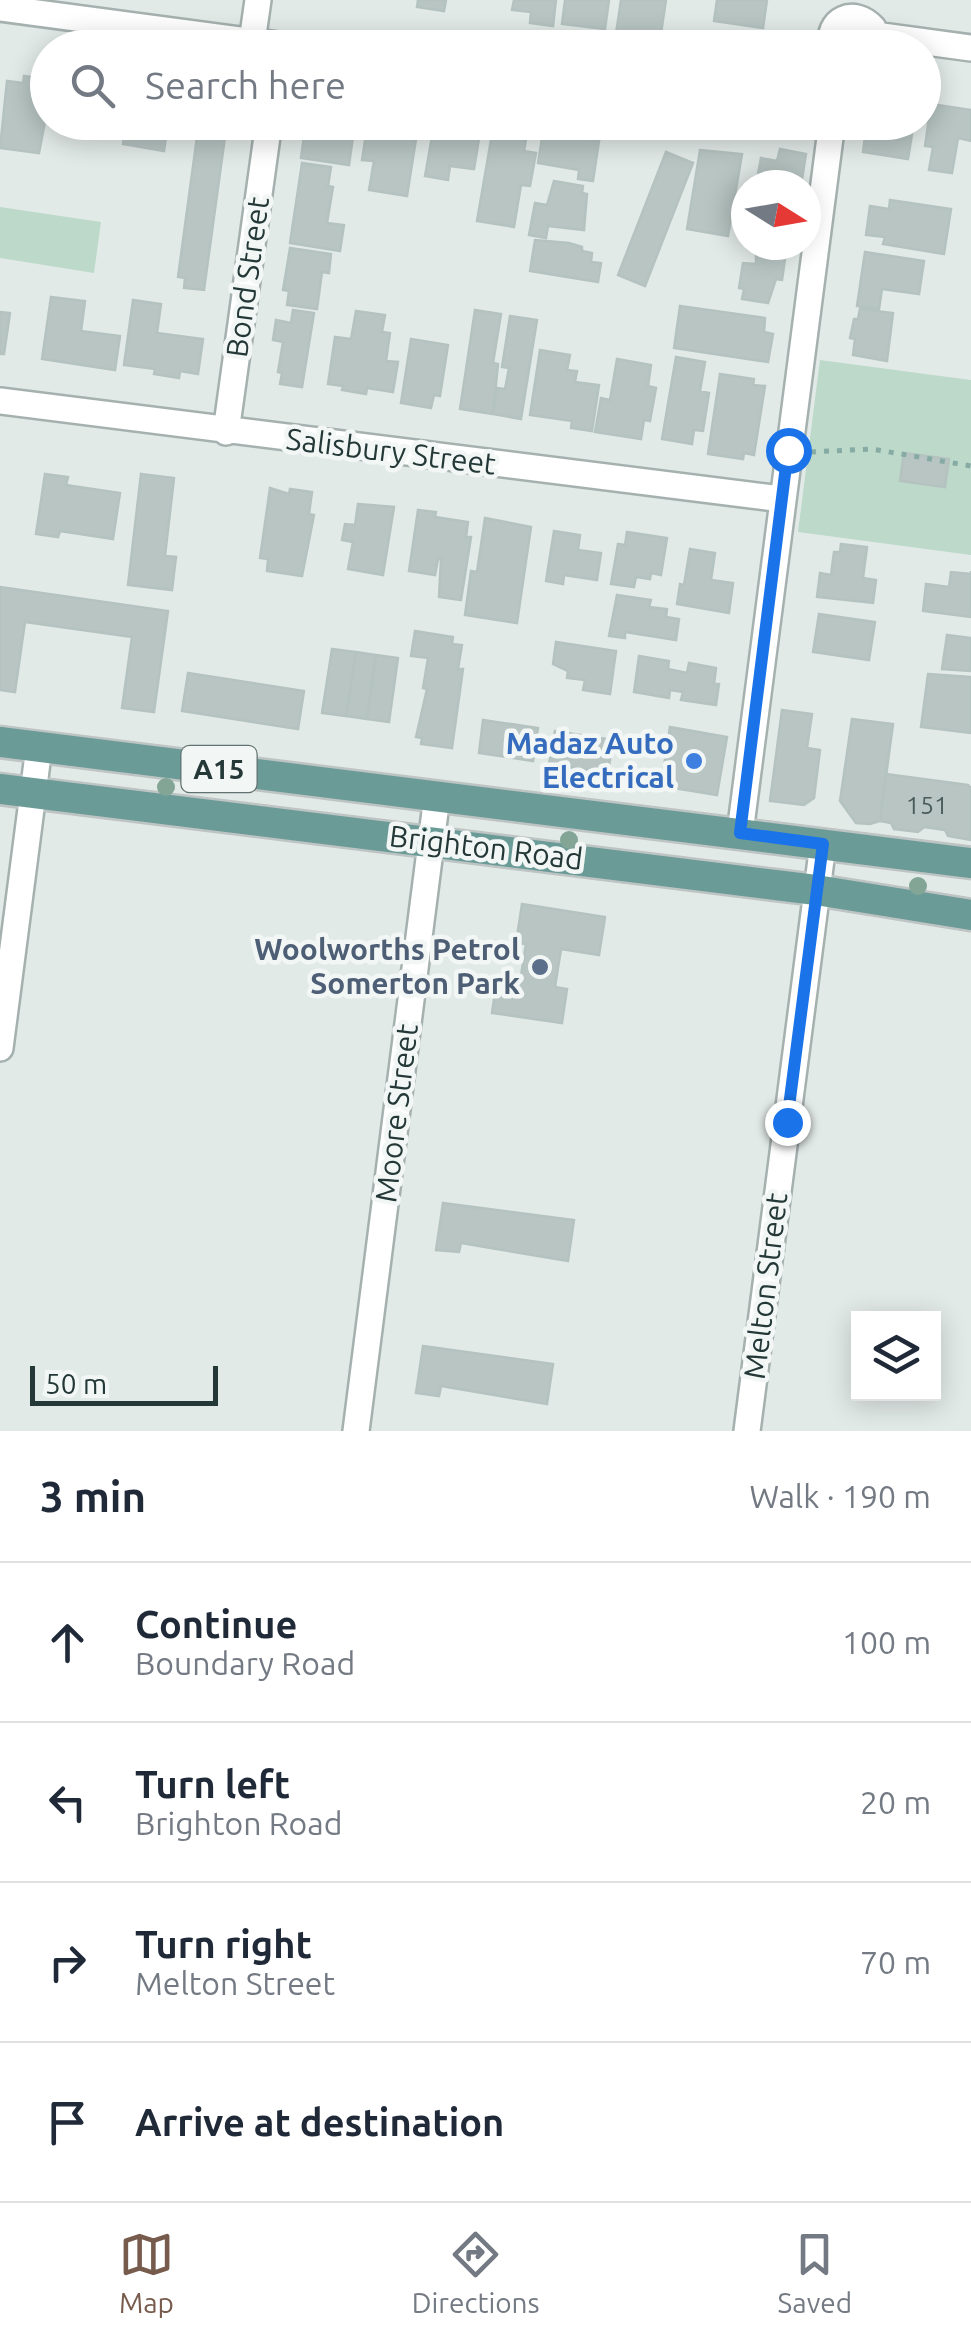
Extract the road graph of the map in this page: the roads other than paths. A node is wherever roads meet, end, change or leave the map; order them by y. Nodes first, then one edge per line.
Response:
1 (258, 0) edge
2 (0, 8) edge
3 (854, 8) edge
4 (163, 30) edge
5 (254, 30) edge
6 (832, 30) edge
7 (871, 30) edge
8 (941, 46) edge
9 (971, 48) edge
10 (267, 140) edge
11 (828, 140) edge
12 (0, 401) edge
13 (226, 432) junction
14 (782, 499) junction
15 (0, 742) edge
16 (39, 747) junction
17 (0, 788) edge
18 (33, 793) junction
19 (438, 796) junction
20 (740, 833) junction
21 (432, 841) junction
22 (823, 844) junction
23 (971, 863) edge
24 (816, 890) junction
25 (971, 914) edge
26 (0, 1048) edge
27 (356, 1431) edge
28 (747, 1431) edge

1 - 5 street
2 - 4 street
3 - 6 street
3 - 7 street
8 - 9 street
10 - 13 street, Bond Street
11 - 14 street
12 - 13 street, Salisbury Street
13 - 14 street, Salisbury Street
14 - 20 street
15 - 16 main road, Brighton Road / A15
16 - 18 street
16 - 19 main road, Brighton Road / A15
17 - 18 main road, Brighton Road / A15
18 - 21 main road, Brighton Road / A15
18 - 26 street
19 - 20 main road, Brighton Road / A15
19 - 21 street, Moore Street
20 - 22 main road, Brighton Road / A15
21 - 24 main road, Brighton Road / A15
21 - 27 street, Moore Street
22 - 23 main road, Brighton Road / A15
22 - 24 street, Melton Street
24 - 25 main road, Brighton Road / A15
24 - 28 street, Melton Street

